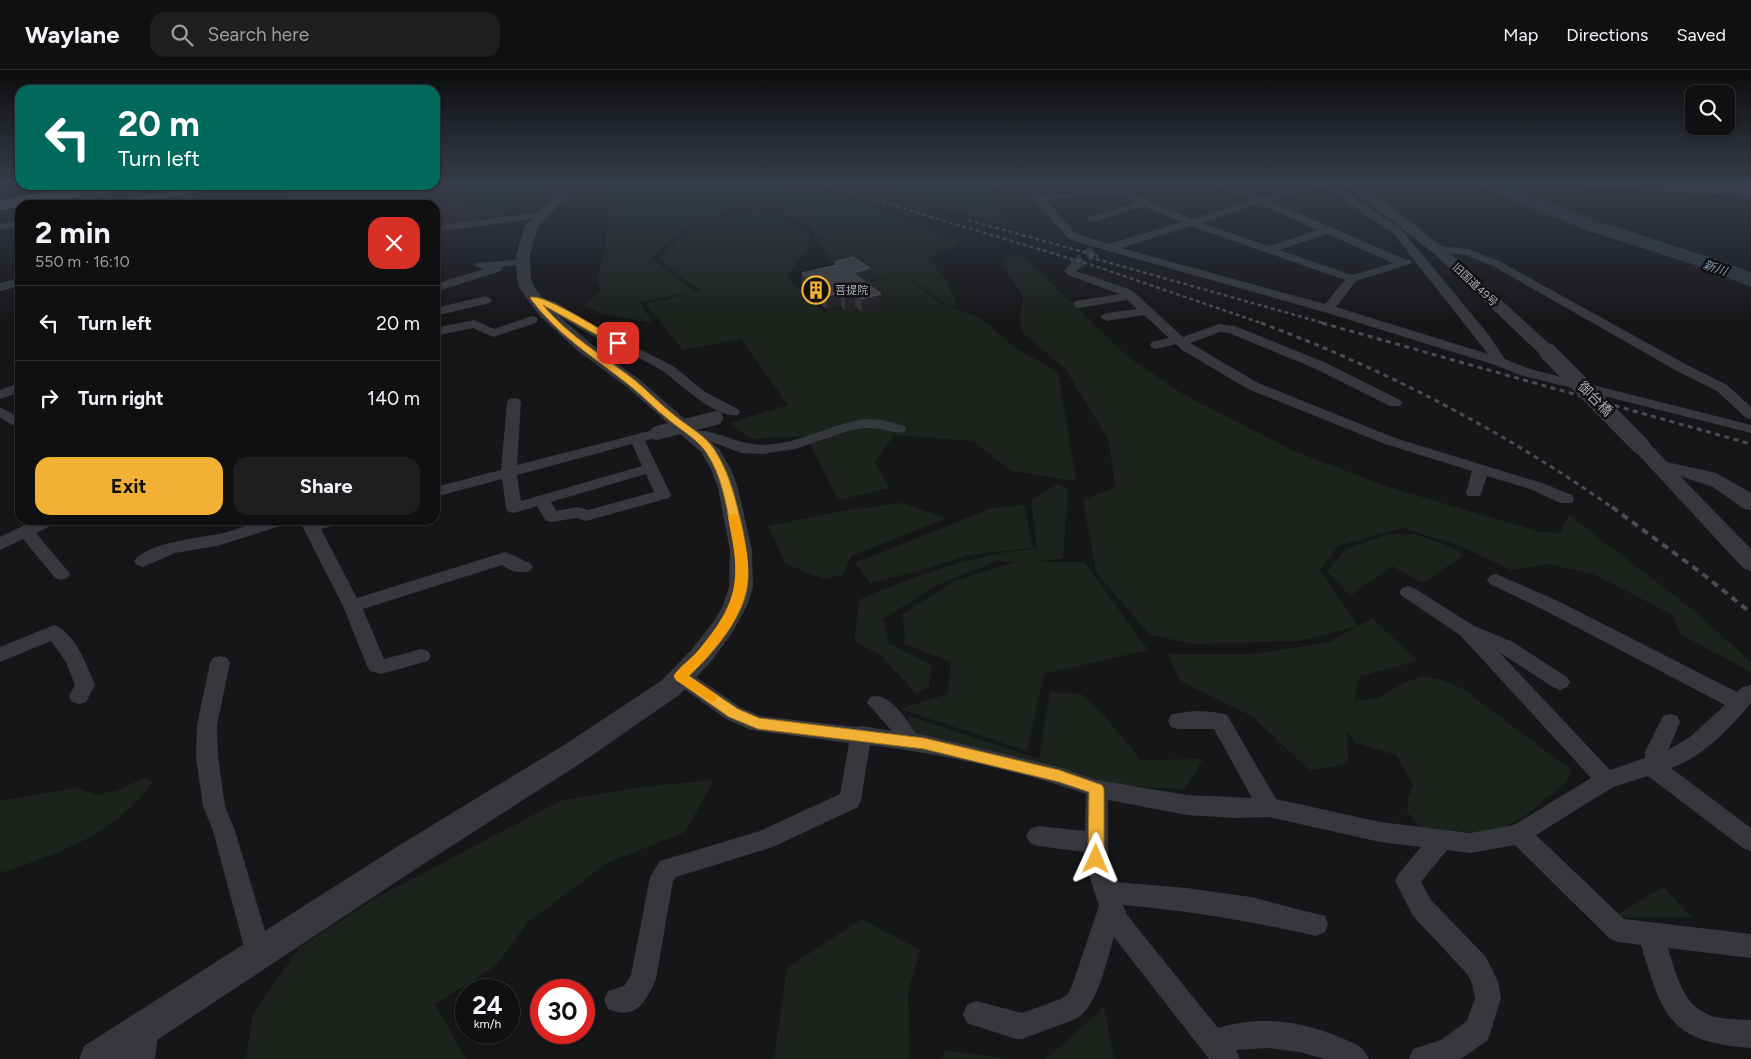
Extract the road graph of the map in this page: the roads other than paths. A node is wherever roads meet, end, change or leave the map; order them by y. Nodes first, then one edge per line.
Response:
1 (531, 228) edge
2 (1065, 228) edge
3 (1168, 228) edge
4 (1206, 228) edge
5 (1323, 228) edge
6 (1393, 228) edge
7 (1410, 228) edge
8 (1327, 230) junction
9 (1101, 248) junction
10 (1437, 249) junction
11 (1268, 250) junction
12 (523, 262) junction
13 (1401, 262) junction
14 (1421, 263) junction
15 (1080, 276) dead end
16 (1352, 279) junction
17 (15, 283) edge
18 (440, 286) edge
19 (0, 287) edge
20 (1131, 296) junction
21 (486, 300) dead end
22 (1079, 304) dead end
23 (533, 309) junction
24 (1328, 309) junction
25 (440, 311) edge
26 (1147, 311) junction
27 (1106, 317) dead end
28 (440, 331) edge
29 (1180, 340) junction
30 (1157, 345) dead end
31 (1548, 352) joint
32 (1500, 362) junction
33 (1722, 388) junction
34 (15, 389) edge
35 (0, 395) edge
36 (1751, 397) edge
37 (514, 402) dead end
38 (1395, 403) dead end
39 (0, 411) edge
40 (1751, 415) edge
41 (15, 421) edge
42 (899, 429) dead end
43 (1751, 429) edge
44 (694, 435) junction
45 (637, 439) junction
46 (1660, 467) junction
47 (650, 468) junction
48 (1481, 469) junction
49 (509, 473) junction
50 (440, 491) edge
51 (1474, 493) dead end
52 (1566, 499) dead end
53 (541, 500) junction
54 (1751, 504) edge
55 (38, 525) edge
56 (266, 525) edge
57 (310, 525) edge
58 (26, 531) junction
59 (0, 544) edge
60 (143, 560) dead end
61 (1751, 563) edge
62 (524, 568) dead end
63 (61, 574) dead end
64 (1496, 580) dead end
65 (1408, 592) dead end
66 (352, 606) junction
67 (1467, 630) junction
68 (0, 655) edge
69 (421, 656) dead end
70 (220, 663) dead end
71 (680, 676) junction
72 (1560, 682) dead end
73 (79, 696) dead end
74 (1746, 700) edge
75 (877, 703) dead end
76 (1178, 721) dead end
77 (1670, 722) dead end
78 (861, 734) junction
79 (908, 741) junction
80 (1653, 764) junction
81 (1606, 780) junction
82 (1097, 789) junction
83 (1268, 807) junction
84 (1519, 834) junction
85 (1038, 836) dead end
86 (1441, 841) junction
87 (1751, 841) edge
88 (1096, 843) junction
89 (1108, 899) junction
90 (1316, 924) dead end
91 (1651, 935) junction
92 (1751, 946) edge
93 (259, 954) junction
94 (617, 1000) dead end
95 (976, 1014) dead end
96 (146, 1027) junction
97 (1751, 1034) edge
98 (1219, 1051) edge
99 (97, 1059) edge
100 (141, 1059) edge
101 (1355, 1059) edge
102 (1423, 1059) edge

1 - 12 street
2 - 9 street
3 - 9 street
4 - 11 street
5 - 8 street
6 - 14 street
7 - 10 street, 旧国道49号
8 - 11 street
8 - 13 street
9 - 24 street
10 - 31 street, 旧国道49号
10 - 33 street
11 - 16 street
12 - 18 street
12 - 23 street
13 - 14 street
13 - 16 street
14 - 32 street
15 - 20 street
16 - 24 street
17 - 19 street
20 - 22 street
20 - 26 street
21 - 25 street
23 - 28 street
23 - 44 street
23 - 45 street, bridge
24 - 32 street
26 - 27 street
26 - 29 street
29 - 30 street
29 - 38 street
29 - 48 street
31 - 46 street, 御台橋, bridge
32 - 43 street
33 - 36 street
33 - 40 street
34 - 35 street
37 - 49 street
39 - 41 street
42 - 44 street
44 - 71 street
45 - 47 street
45 - 49 street
46 - 54 street
46 - 61 street
47 - 53 street
47 - 53 street
48 - 51 street
48 - 52 street
49 - 50 street
49 - 53 street
55 - 58 street
56 - 60 street
57 - 66 street
58 - 59 street
58 - 63 street
62 - 66 street
64 - 74 street
65 - 67 street
66 - 69 street
67 - 72 street
67 - 81 street
68 - 73 street
70 - 93 street
71 - 78 street
71 - 93 street
74 - 80 street
75 - 79 street
76 - 83 street
77 - 80 street
78 - 79 street
78 - 94 street
79 - 82 street
80 - 81 street
80 - 87 street
81 - 84 street
82 - 83 street
82 - 88 street
83 - 86 street
84 - 86 street
84 - 91 street
85 - 88 street
86 - 102 street
88 - 89 street
89 - 90 street
89 - 95 street
89 - 98 street
91 - 92 street
91 - 97 street
93 - 96 street
96 - 99 street
96 - 100 street
98 - 101 street

